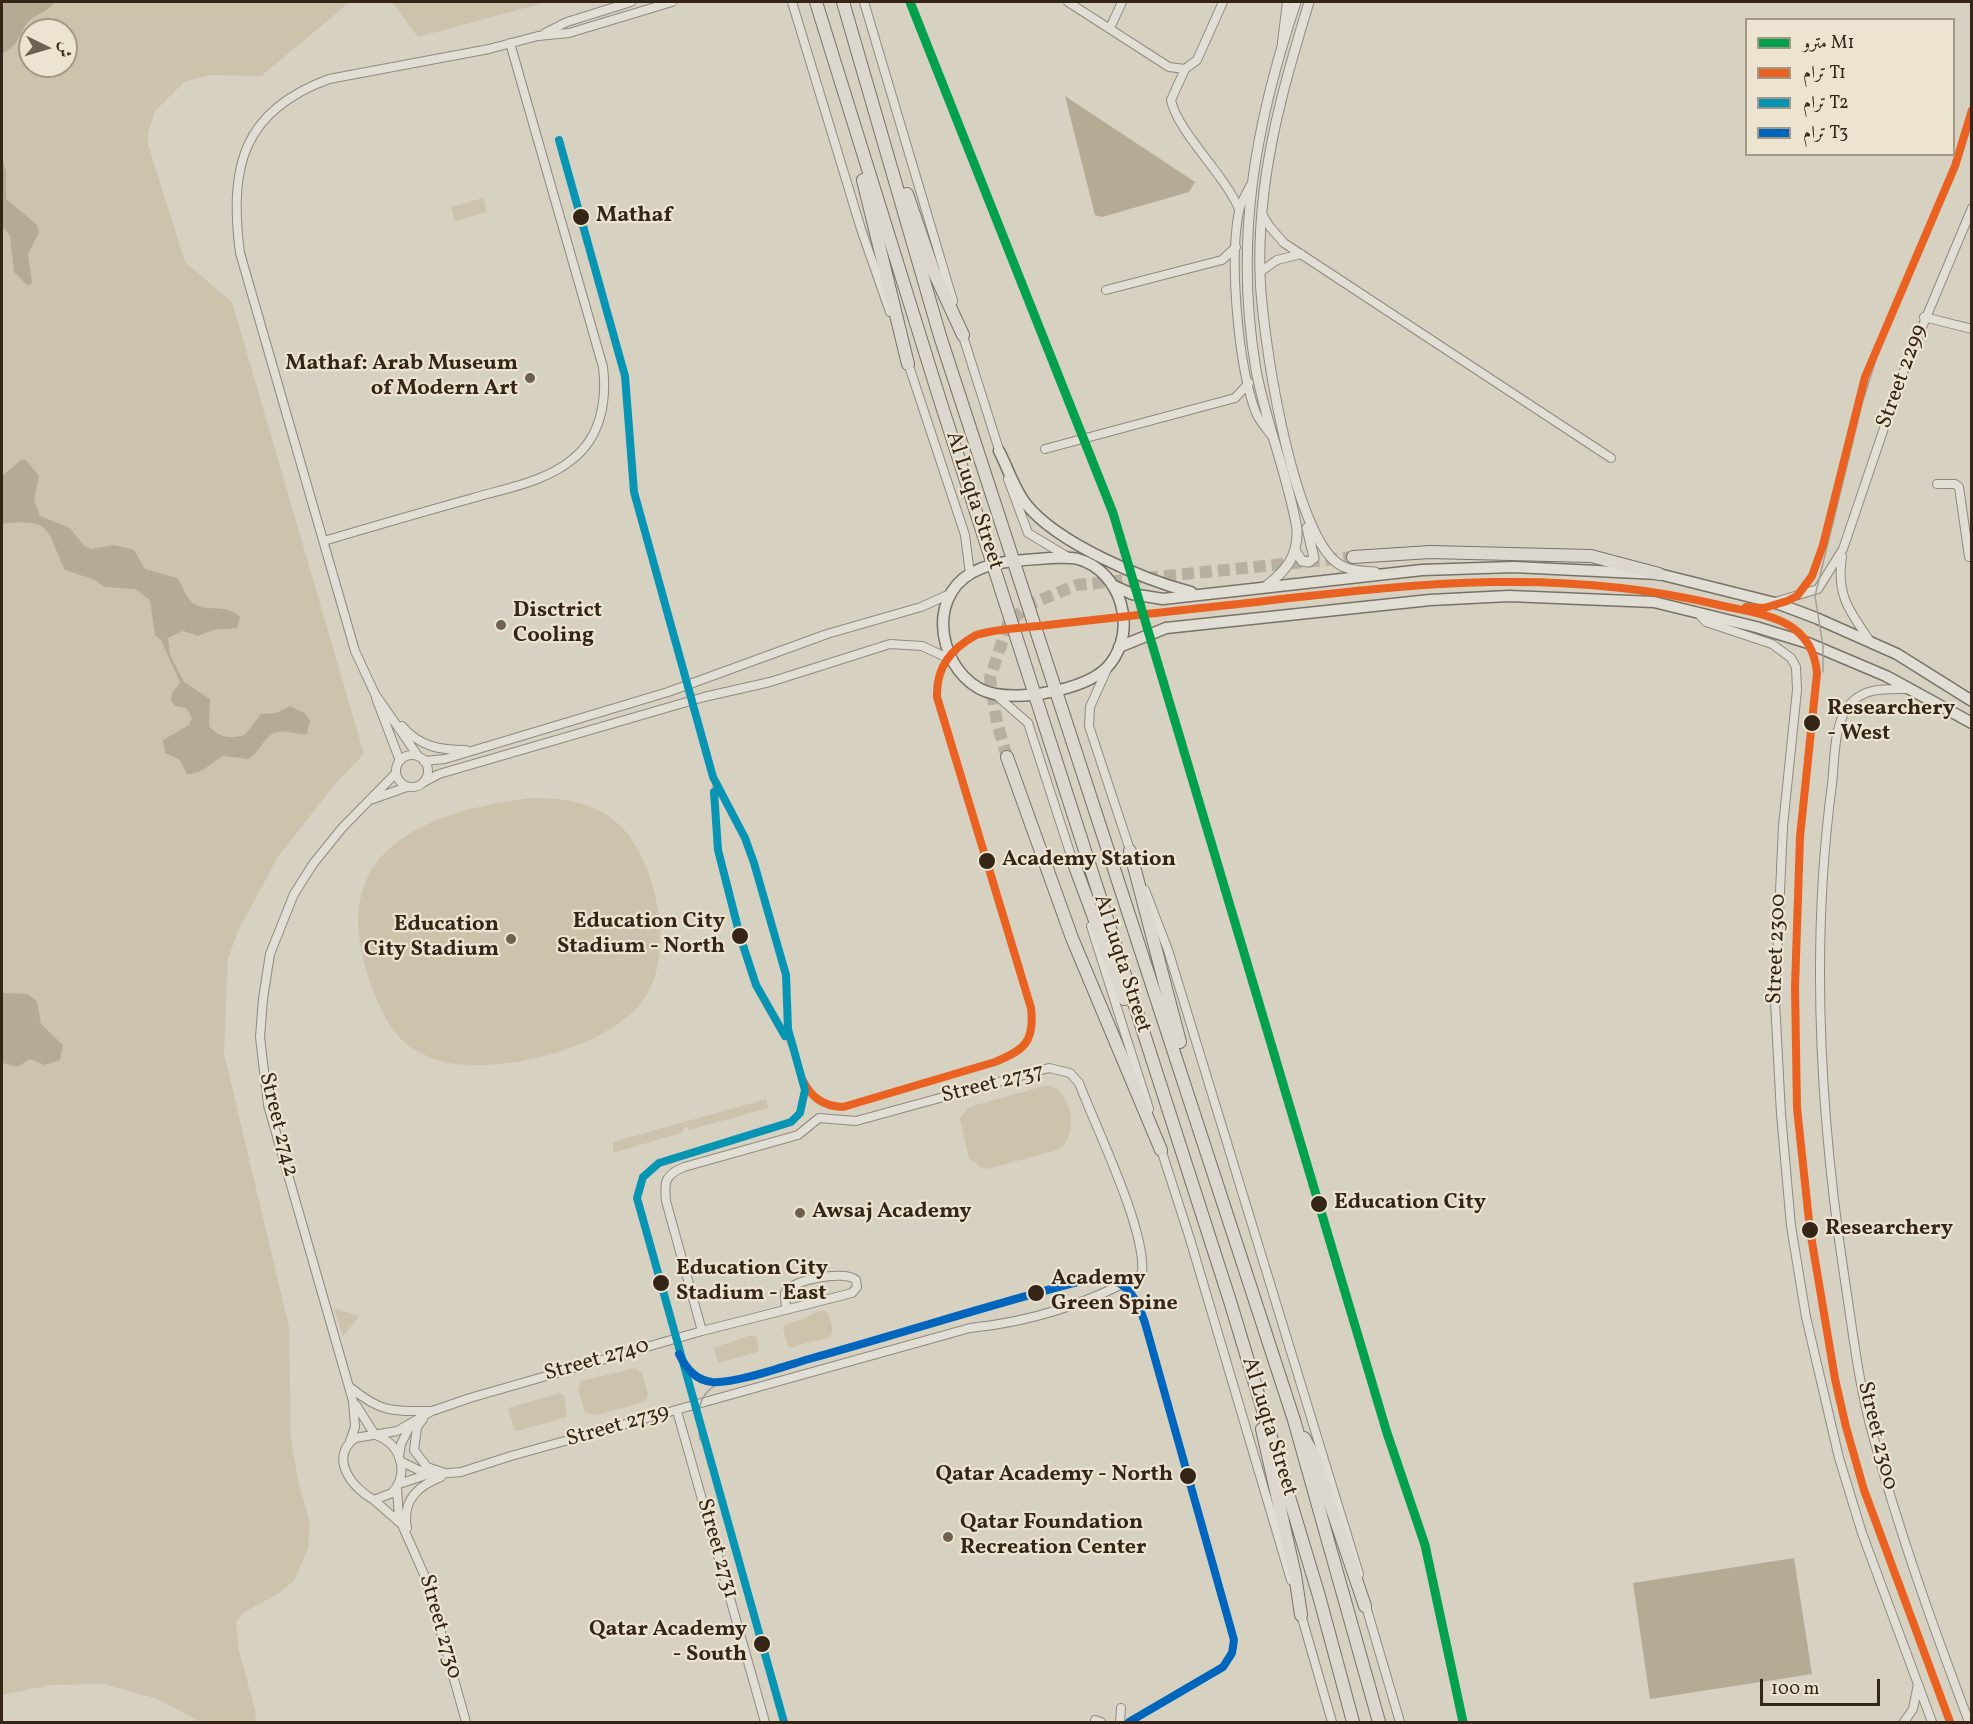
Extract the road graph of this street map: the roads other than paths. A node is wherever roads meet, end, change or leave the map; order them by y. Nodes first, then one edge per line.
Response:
1 (631, 2) edge
2 (672, 2) edge
3 (790, 2) edge
4 (816, 2) edge
5 (843, 2) edge
6 (864, 2) edge
7 (1068, 2) edge
8 (1122, 2) edge
9 (1223, 2) edge
10 (1287, 2) edge
11 (1296, 2) edge
12 (1310, 2) edge
13 (620, 5) junction
14 (598, 12) junction
15 (624, 16) junction
16 (583, 17) junction
17 (599, 24) junction
18 (586, 27) junction
19 (1110, 28) junction
20 (538, 36) junction
21 (510, 43) junction
22 (1282, 44) junction
23 (1185, 69) junction
24 (860, 149) junction
25 (890, 164) junction
26 (1250, 186) junction
27 (1971, 208) edge
28 (1239, 209) junction
29 (1262, 214) junction
30 (1236, 247) junction
31 (1303, 254) junction
32 (1222, 260) junction
33 (1236, 269) junction
34 (1260, 272) junction
35 (1107, 290) dead end
36 (1924, 317) junction
37 (1971, 329) edge
38 (963, 335) junction
39 (908, 364) junction
40 (1249, 383) junction
41 (1235, 398) junction
42 (1253, 402) junction
43 (1274, 439) junction
44 (1046, 449) dead end
45 (999, 451) junction
46 (1611, 459) dead end
47 (1937, 484) dead end
48 (1302, 505) junction
49 (1967, 518) edge
50 (324, 541) junction
51 (1843, 549) junction
52 (1296, 552) junction
53 (1353, 557) tunnel mouth
54 (1969, 557) dead end
55 (1070, 558) junction
56 (1013, 561) junction
57 (994, 565) junction
58 (1398, 572) junction
59 (970, 574) junction
60 (1659, 574) junction
61 (1112, 585) junction
62 (1266, 586) junction
63 (952, 593) junction
64 (1197, 593) junction
65 (1772, 603) junction
66 (1697, 612) junction
67 (1870, 641) junction
68 (1119, 647) junction
69 (950, 658) junction
70 (1108, 666) junction
71 (1912, 689) junction
72 (1056, 690) junction
73 (1036, 693) junction
74 (375, 694) junction
75 (995, 694) junction
76 (1971, 701) edge
77 (391, 714) junction
78 (1971, 723) edge
79 (473, 750) junction
80 (1007, 757) tunnel mouth
81 (421, 759) junction
82 (399, 760) junction
83 (396, 773) junction
84 (424, 782) junction
85 (407, 787) junction
86 (369, 800) junction
87 (1130, 850) junction
88 (1073, 861) junction
89 (1205, 1145) junction
90 (1161, 1150) junction
91 (1183, 1154) junction
92 (1142, 1266) joint
93 (786, 1310) junction
94 (702, 1331) junction
95 (1247, 1355) junction
96 (350, 1387) junction
97 (353, 1401) junction
98 (432, 1411) junction
99 (677, 1411) junction
100 (1294, 1420) junction
101 (412, 1422) junction
102 (377, 1435) junction
103 (349, 1443) junction
104 (400, 1459) junction
105 (449, 1474) junction
106 (431, 1475) junction
107 (398, 1486) junction
108 (374, 1500) junction
109 (408, 1533) junction
110 (1365, 1606) junction
111 (1301, 1615) junction
112 (1918, 1680) junction
113 (1121, 1708) dead end
114 (466, 1722) edge
115 (765, 1722) edge
116 (1120, 1722) edge
117 (1332, 1722) edge
118 (1353, 1722) edge
119 (1379, 1722) edge
120 (1400, 1722) edge
121 (1904, 1722) edge
122 (1932, 1722) edge
123 (1968, 1722) edge

1 - 13 street
2 - 15 street
3 - 39 street, Al Luqta Street
4 - 24 main road, Al Luqta Street
5 - 25 main road, Al Luqta Street
6 - 38 street, Al Luqta Street
7 - 19 street
8 - 19 street
9 - 23 street
10 - 22 street
11 - 22 street
12 - 29 street
13 - 14 street
13 - 15 street
14 - 16 street
14 - 17 street
15 - 17 street
16 - 18 street
16 - 20 street
17 - 18 street
18 - 20 street
19 - 23 street
20 - 21 street
21 - 50 street
21 - 50 street
22 - 26 street
23 - 28 street
24 - 39 main road
24 - 57 main road, Al Luqta Street
25 - 38 main road
25 - 56 main road, Al Luqta Street
26 - 28 street
26 - 43 street
27 - 36 street, Street 2299
28 - 30 street
29 - 31 street
29 - 34 street
30 - 32 street
30 - 33 street
31 - 34 street
31 - 46 street
32 - 33 street
32 - 35 street
33 - 40 street
34 - 48 street
36 - 37 street
36 - 51 street, Street 2299
38 - 45 street, Al Luqta Street
39 - 59 street, Al Luqta Street
40 - 41 street
40 - 42 street
41 - 42 street
41 - 44 street
42 - 43 street
43 - 52 street
45 - 55 street, Al Luqta Street
45 - 64 main road
47 - 49 street
48 - 52 street
48 - 58 street
49 - 54 street
50 - 74 street
51 - 65 street, Street 2299
51 - 67 street, Street 2299
52 - 62 street
53 - 60 main road
55 - 56 main road
55 - 61 main road
56 - 57 main road
56 - 72 main road, Al Luqta Street
57 - 59 main road
57 - 73 main road, Al Luqta Street
58 - 60 main road
58 - 62 main road
59 - 63 main road
60 - 65 main road
61 - 64 main road
61 - 68 main road
62 - 64 main road
63 - 69 main road
63 - 79 street
65 - 67 main road
66 - 68 main road
66 - 71 main road
66 - 112 street, Street 2300
67 - 76 main road
68 - 70 main road
69 - 75 main road
69 - 84 street
70 - 72 main road
70 - 87 street, Al Luqta Street
71 - 78 main road
71 - 123 street, Street 2300
72 - 73 main road
72 - 89 main road, Al Luqta Street
73 - 75 main road
73 - 91 main road, Al Luqta Street
74 - 77 street
74 - 82 street
75 - 88 street, Al Luqta Street
77 - 79 street
77 - 81 street
79 - 81 street
80 - 90 main road
81 - 82 street
81 - 84 street
82 - 83 street
83 - 85 street
83 - 86 street, Street 2742
84 - 85 street
85 - 86 street, Street 2742
86 - 96 street, Street 2742
87 - 89 main road
87 - 110 street, Al Luqta Street
88 - 90 street, Al Luqta Street
88 - 91 main road
89 - 100 main road, Al Luqta Street
90 - 111 street, Al Luqta Street
91 - 95 main road, Al Luqta Street
92 - 94 street, Street 2737
92 - 99 street, Street 2739
93 - 93 street, Street 2740
93 - 94 street, Street 2740
94 - 98 street, Street 2740
95 - 111 main road
95 - 118 main road, Al Luqta Street
96 - 97 street, Street 2742
96 - 98 street
97 - 102 street, Street 2742
97 - 103 street, Street 2742
98 - 101 street, Street 2740
98 - 105 street
99 - 105 street, Street 2739
99 - 115 street, Street 2731
100 - 110 main road
100 - 119 main road, Al Luqta Street
101 - 102 street, Street 2740
101 - 104 street
102 - 103 street
102 - 104 street
103 - 108 street
104 - 106 street, Street 2739
104 - 107 street
105 - 106 street, Street 2739
105 - 109 street
106 - 107 street, Street 2739
107 - 108 street
107 - 109 street, Street 2730
108 - 109 street, Street 2730
109 - 114 street, Street 2730
110 - 120 street, Al Luqta Street
111 - 117 street, Al Luqta Street
112 - 121 street
112 - 122 street, Street 2300
113 - 116 street

